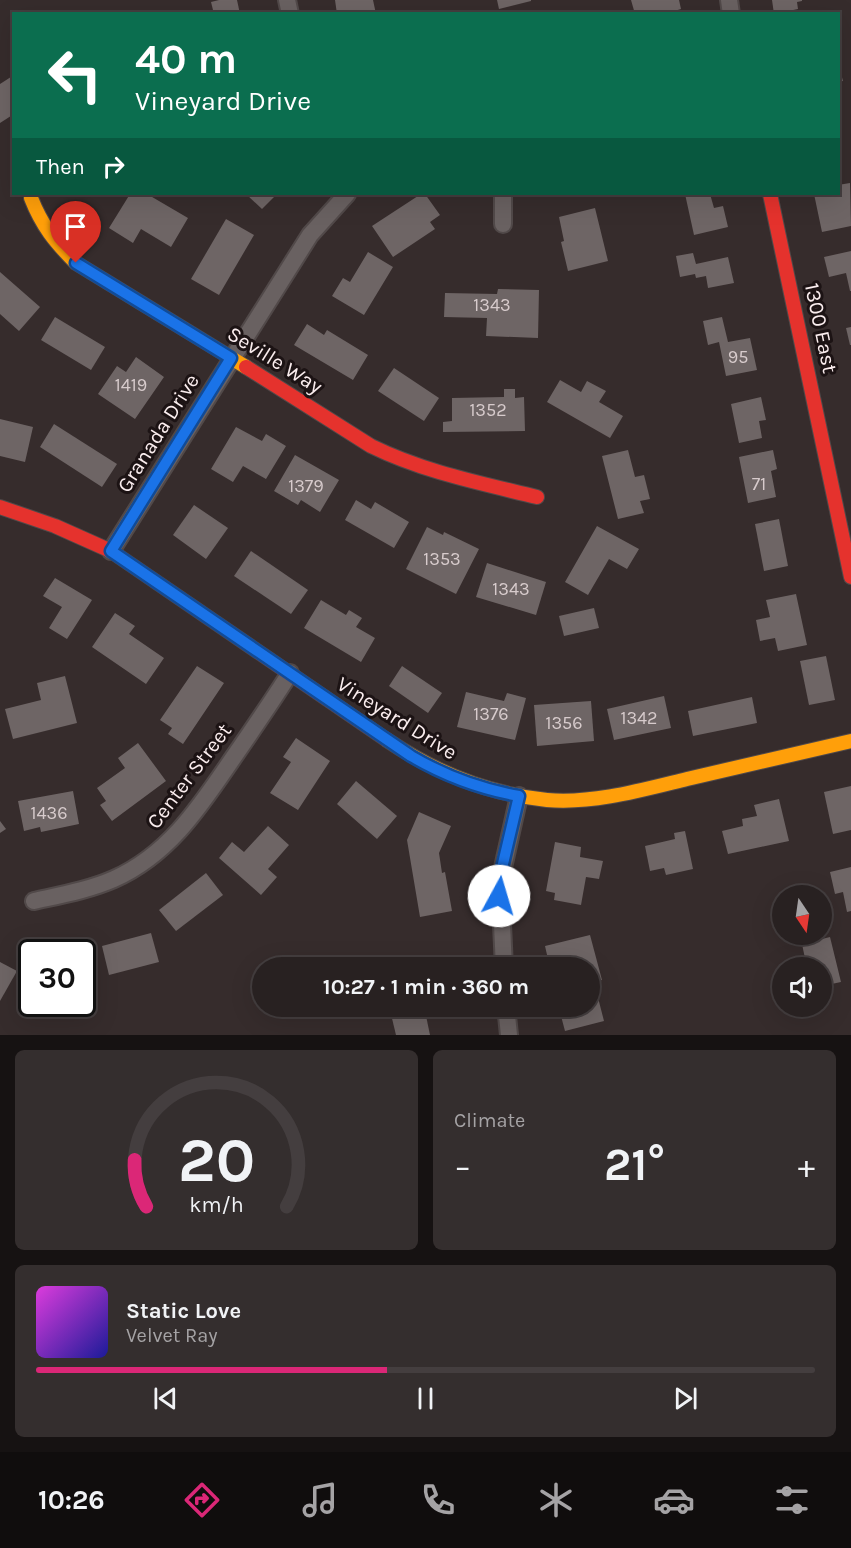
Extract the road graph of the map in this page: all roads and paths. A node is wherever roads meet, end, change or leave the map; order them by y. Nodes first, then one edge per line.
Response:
1 (347, 195) edge
2 (503, 195) edge
3 (770, 195) edge
4 (31, 198) dead end
5 (503, 224) dead end
6 (231, 358) junction
7 (537, 496) dead end
8 (0, 507) edge
9 (111, 551) junction
10 (851, 577) edge
11 (290, 674) junction
12 (851, 741) edge
13 (519, 796) junction
14 (34, 900) dead end
15 (503, 957) edge
16 (507, 1017) edge
17 (509, 1035) edge

1 - 6 street, Granada Drive
2 - 5 street
3 - 10 street, 1300 East
4 - 6 street, Seville Way
6 - 7 street, Seville Way
6 - 9 street, Granada Drive
8 - 9 street, Vineyard Drive
9 - 11 street, Vineyard Drive
11 - 13 street, Vineyard Drive
11 - 14 street, Center Street
12 - 13 street, Vineyard Drive
13 - 15 street
16 - 17 street

